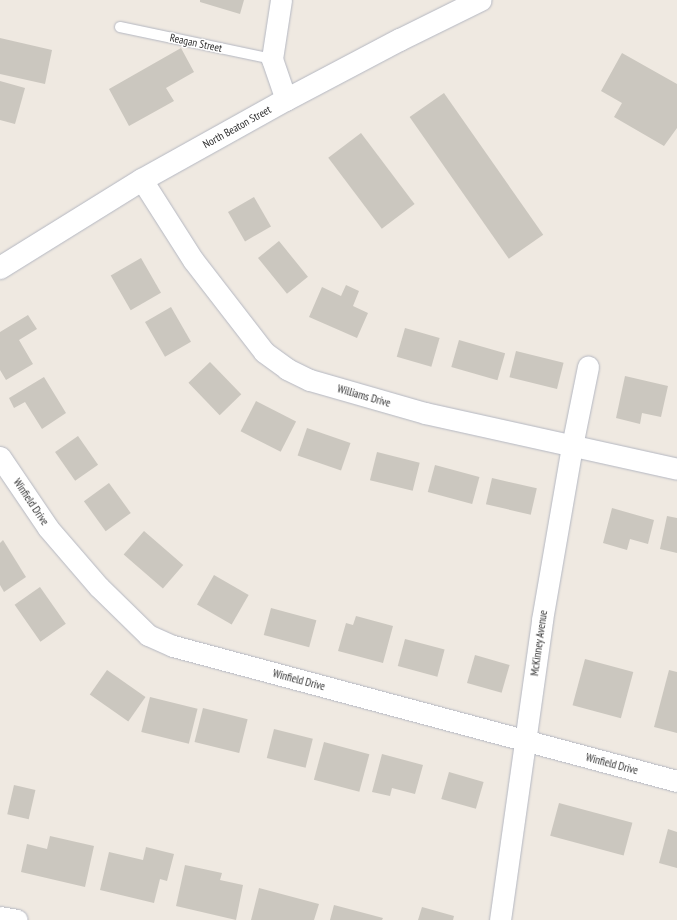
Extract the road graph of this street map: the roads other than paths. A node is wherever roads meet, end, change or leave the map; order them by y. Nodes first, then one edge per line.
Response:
1 (281, 0) edge
2 (482, 0) edge
3 (120, 27) dead end
4 (272, 60) junction
5 (286, 100) junction
6 (142, 180) junction
7 (0, 268) edge
8 (588, 367) dead end
9 (572, 446) junction
10 (0, 457) edge
11 (677, 469) edge
12 (525, 740) junction
13 (677, 781) edge
14 (0, 917) edge
15 (18, 920) edge
16 (500, 920) edge

1 - 4 street
2 - 5 main road, North Beaton Street
3 - 4 lane, Reagan Street
4 - 5 street
5 - 6 main road, North Beaton Street
6 - 7 main road, North Beaton Street
6 - 9 street, Williams Drive
8 - 9 street, McKinney Avenue
9 - 11 street, Williams Drive
9 - 12 street, McKinney Avenue
10 - 12 street, Winfield Drive
12 - 13 street, Winfield Drive
12 - 16 street, McKinney Avenue
14 - 15 street

